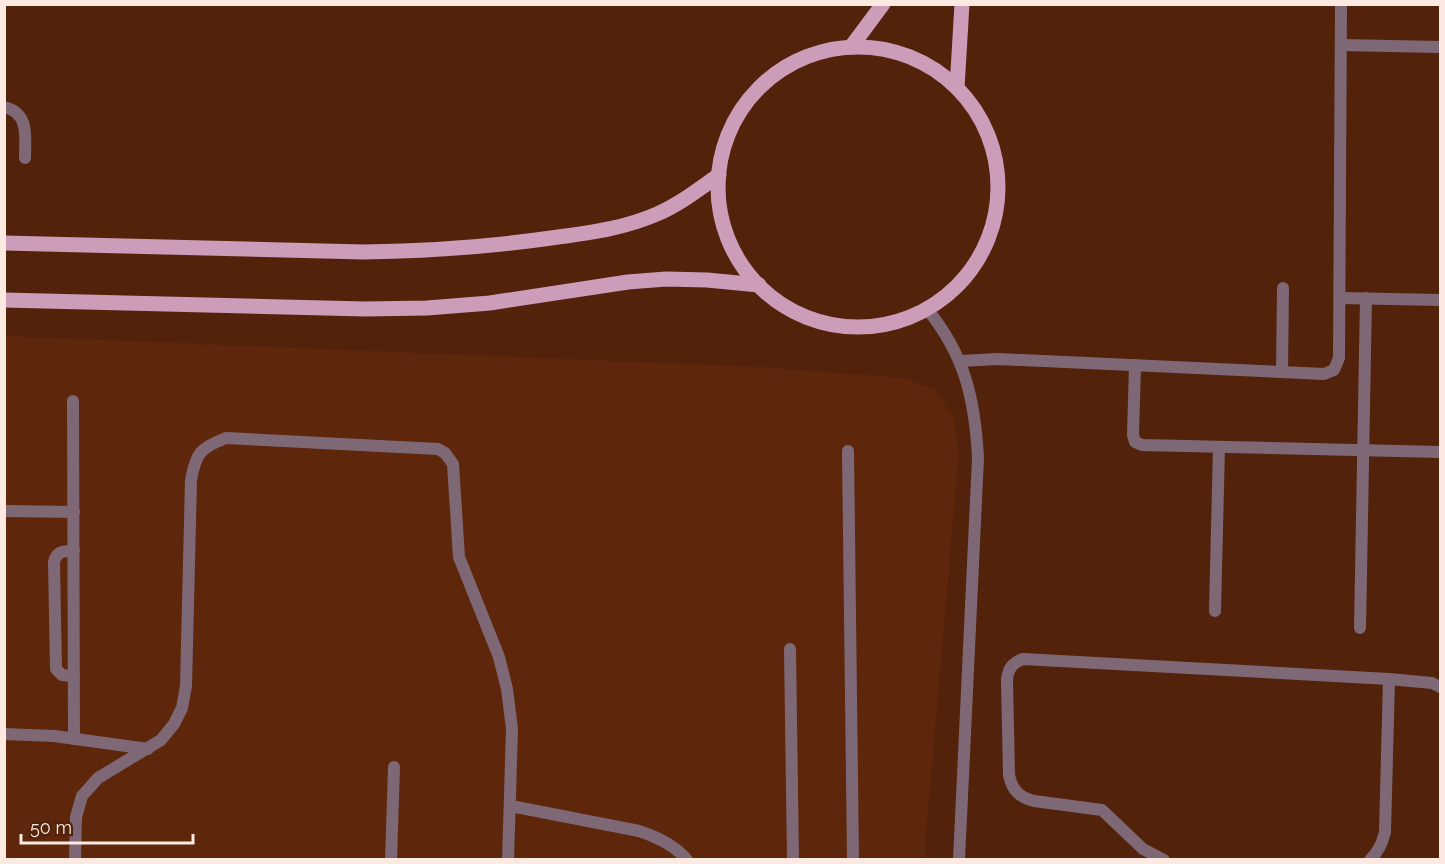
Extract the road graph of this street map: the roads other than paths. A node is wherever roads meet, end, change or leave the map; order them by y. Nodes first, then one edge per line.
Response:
1 (883, 4) edge
2 (962, 4) edge
3 (1341, 4) edge
4 (1341, 45) junction
5 (850, 47) junction
6 (1440, 47) edge
7 (957, 88) junction
8 (4, 107) edge
9 (25, 158) dead end
10 (719, 175) junction
11 (4, 243) edge
12 (759, 285) junction
13 (1283, 288) dead end
14 (1340, 298) junction
15 (1366, 298) junction
16 (4, 300) edge
17 (1440, 300) edge
18 (927, 309) junction
19 (960, 361) junction
20 (1135, 365) junction
21 (1282, 372) junction
22 (74, 401) dead end
23 (1219, 447) junction
24 (848, 451) dead end
25 (1362, 451) junction
26 (1440, 452) edge
27 (4, 511) edge
28 (74, 512) junction
29 (74, 551) junction
30 (1215, 611) dead end
31 (1360, 628) dead end
32 (789, 649) dead end
33 (74, 676) junction
34 (1389, 679) junction
35 (1440, 687) edge
36 (4, 734) edge
37 (74, 738) junction
38 (148, 749) junction
39 (394, 767) dead end
40 (511, 806) junction
41 (1160, 859) edge
42 (75, 860) edge
43 (391, 860) edge
44 (508, 860) edge
45 (687, 860) edge
46 (793, 860) edge
47 (854, 860) edge
48 (959, 860) edge
49 (1370, 860) edge

1 - 5 main road
2 - 7 main road
3 - 4 lane
4 - 6 lane
4 - 14 lane
5 - 7 main road
5 - 10 main road
7 - 18 main road
8 - 9 lane
10 - 11 main road
10 - 12 main road
12 - 16 main road
12 - 18 main road
13 - 21 lane
14 - 15 lane
14 - 21 lane
15 - 17 lane
15 - 25 lane
18 - 19 lane
19 - 20 lane
19 - 48 lane
20 - 21 lane
20 - 23 lane
22 - 28 lane
23 - 25 lane
23 - 30 lane
24 - 47 lane
25 - 26 lane
25 - 31 lane
27 - 28 lane
28 - 29 lane
29 - 33 lane
29 - 33 lane
32 - 46 lane
33 - 37 lane
34 - 35 lane
34 - 41 lane
34 - 49 lane
36 - 37 lane
37 - 38 lane
38 - 40 lane
38 - 42 lane
39 - 43 lane
40 - 44 lane
40 - 45 lane

